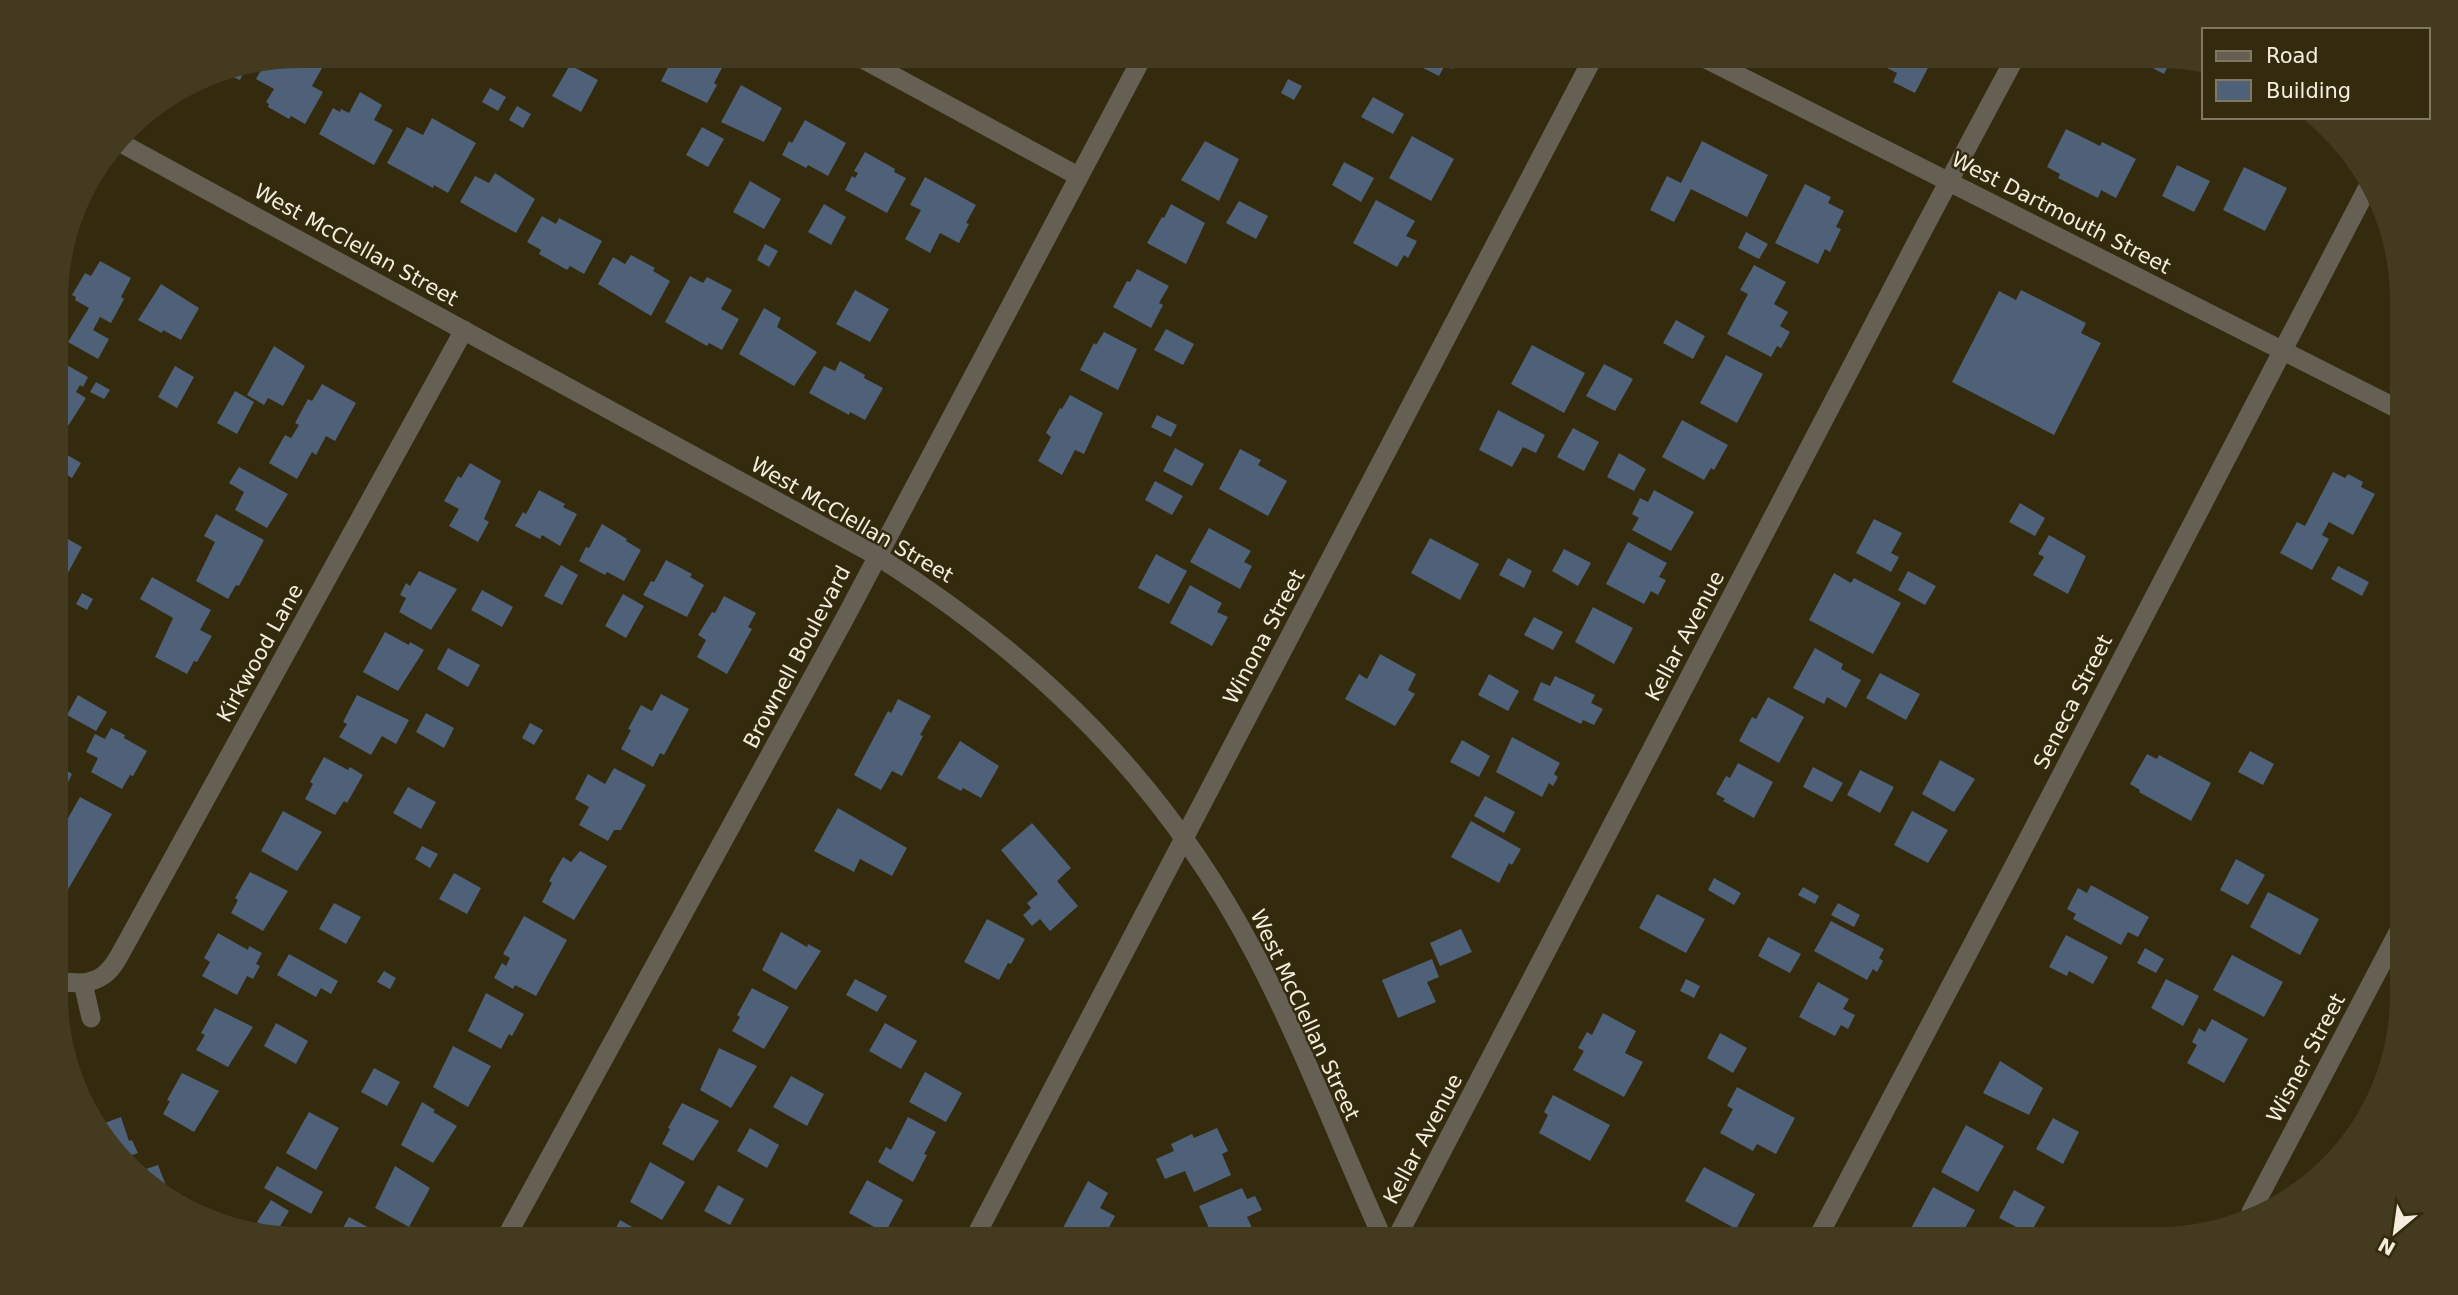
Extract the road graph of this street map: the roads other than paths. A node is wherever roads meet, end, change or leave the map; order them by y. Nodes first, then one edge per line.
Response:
1 (1588, 68) edge
2 (1724, 68) edge
3 (2011, 68) edge
4 (881, 69) edge
5 (1136, 69) edge
6 (127, 146) edge
7 (1078, 176) junction
8 (1950, 182) junction
9 (2364, 194) edge
10 (464, 330) junction
11 (2282, 351) junction
12 (2390, 405) edge
13 (877, 556) junction
14 (1185, 838) junction
15 (2390, 948) edge
16 (68, 983) edge
17 (83, 984) junction
18 (91, 1018) dead end
19 (2254, 1206) edge
20 (1377, 1226) edge
21 (1403, 1226) edge
22 (1824, 1226) edge
23 (512, 1227) edge
24 (981, 1227) edge

1 - 14 street, Winona Street
2 - 8 street, West Dartmouth Street
3 - 8 street, Kellar Avenue
4 - 7 street
5 - 7 street, Brownell Boulevard
6 - 10 street, West McClellan Street
7 - 13 street, Brownell Boulevard
8 - 11 street, West Dartmouth Street
8 - 21 street, Kellar Avenue
9 - 11 street, Seneca Street
10 - 13 street, West McClellan Street
10 - 17 street, Kirkwood Lane
11 - 12 street, West Dartmouth Street
11 - 22 street, Seneca Street
13 - 14 street, West McClellan Street
13 - 23 street, Brownell Boulevard
14 - 20 street, West McClellan Street
14 - 24 street, Winona Street
15 - 19 street, Wisner Street
16 - 17 street
17 - 18 street

